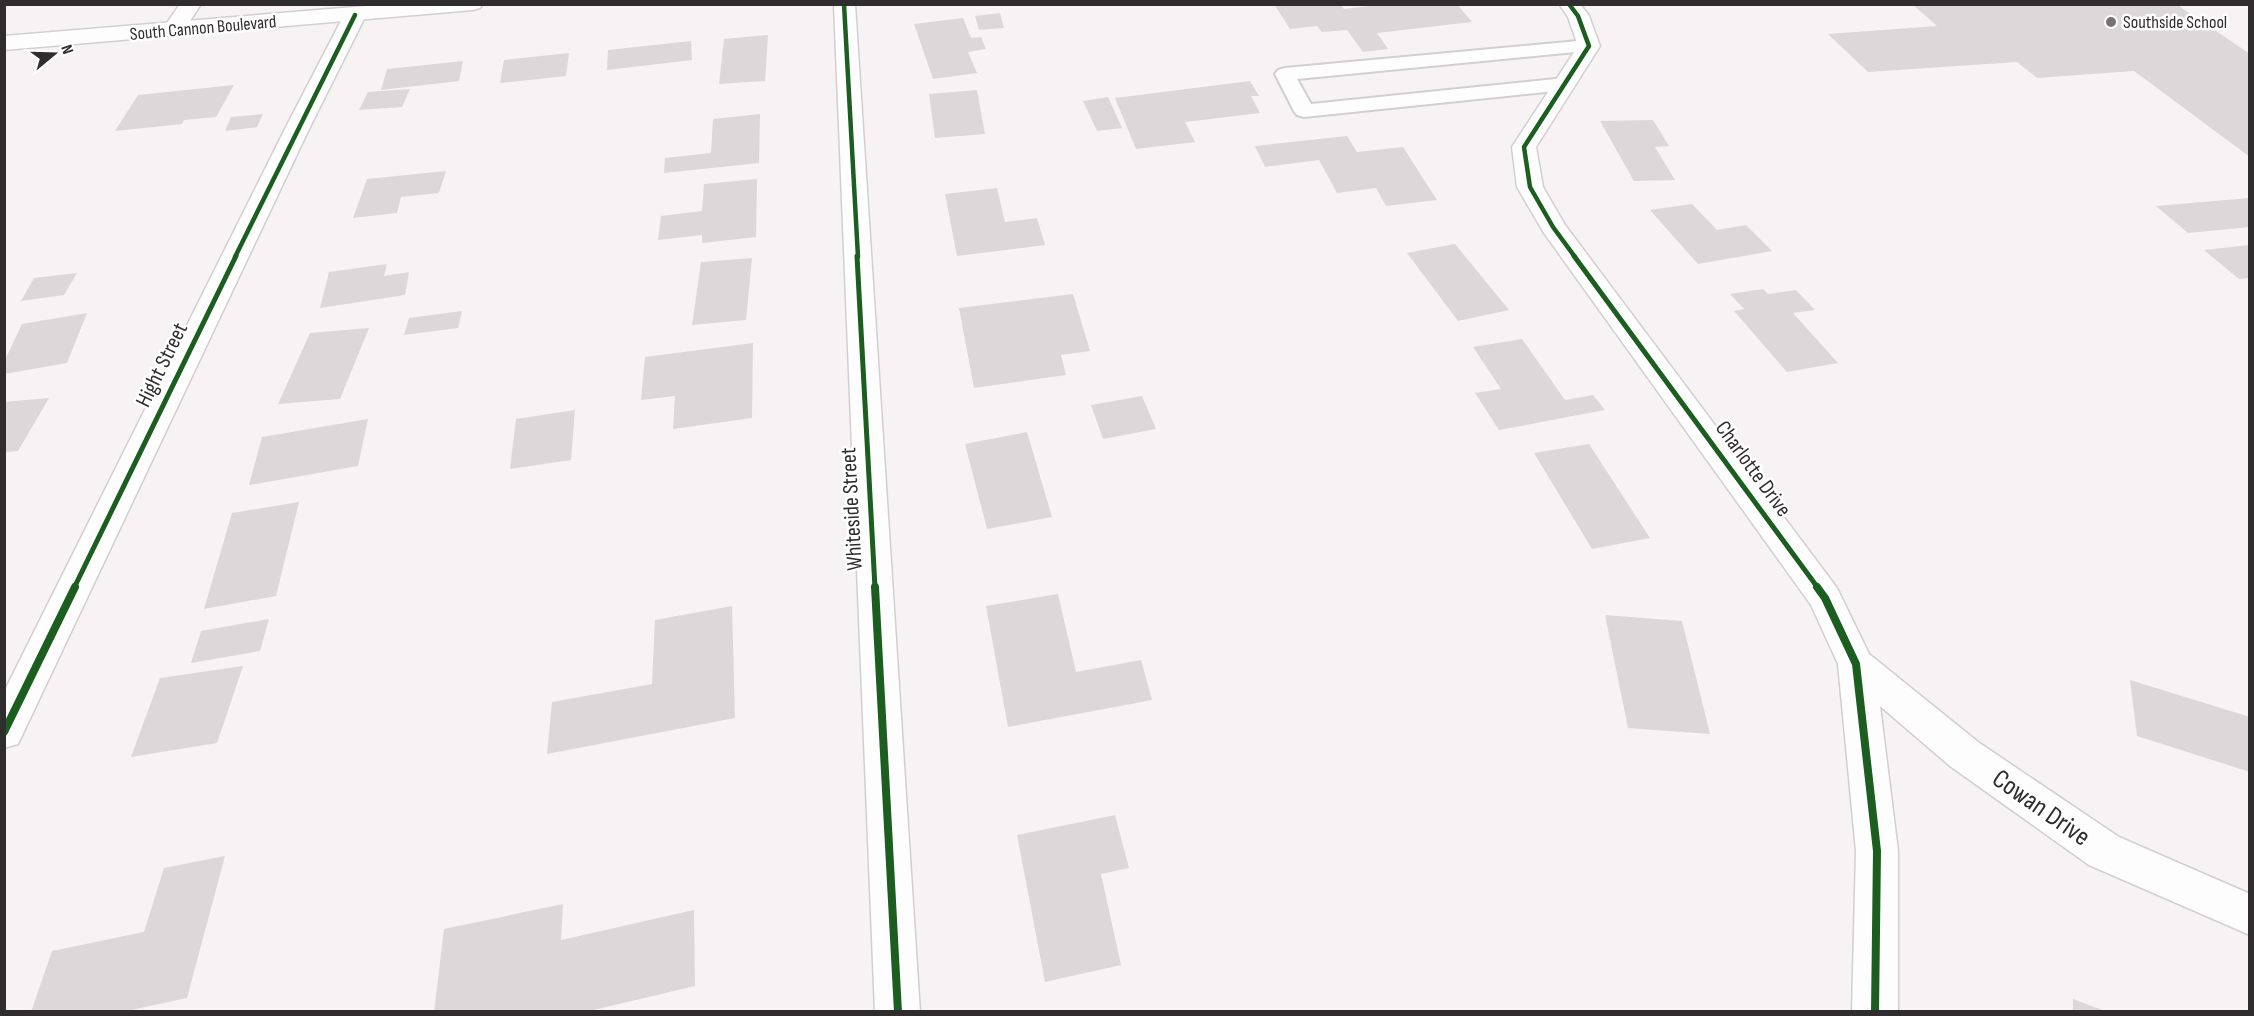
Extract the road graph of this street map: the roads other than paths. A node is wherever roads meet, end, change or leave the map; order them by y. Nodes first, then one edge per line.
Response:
1 (191, 4) edge
2 (473, 4) edge
3 (844, 4) edge
4 (1569, 4) edge
5 (356, 15) junction
6 (173, 30) junction
7 (4, 43) edge
8 (1589, 46) junction
9 (1565, 84) junction
10 (1856, 664) junction
11 (4, 732) edge
12 (2250, 915) edge
13 (898, 1011) edge
14 (1875, 1011) edge

1 - 6 main road
2 - 5 main road, South Cannon Boulevard
3 - 13 main road, Whiteside Street
4 - 8 main road
5 - 6 main road, South Cannon Boulevard
5 - 11 main road, Hight Street
6 - 7 main road, South Cannon Boulevard
8 - 9 main road, Charlotte Drive
8 - 9 lane
9 - 10 main road, Charlotte Drive
10 - 12 main road, Cowan Drive
10 - 14 main road, Charlotte Drive

